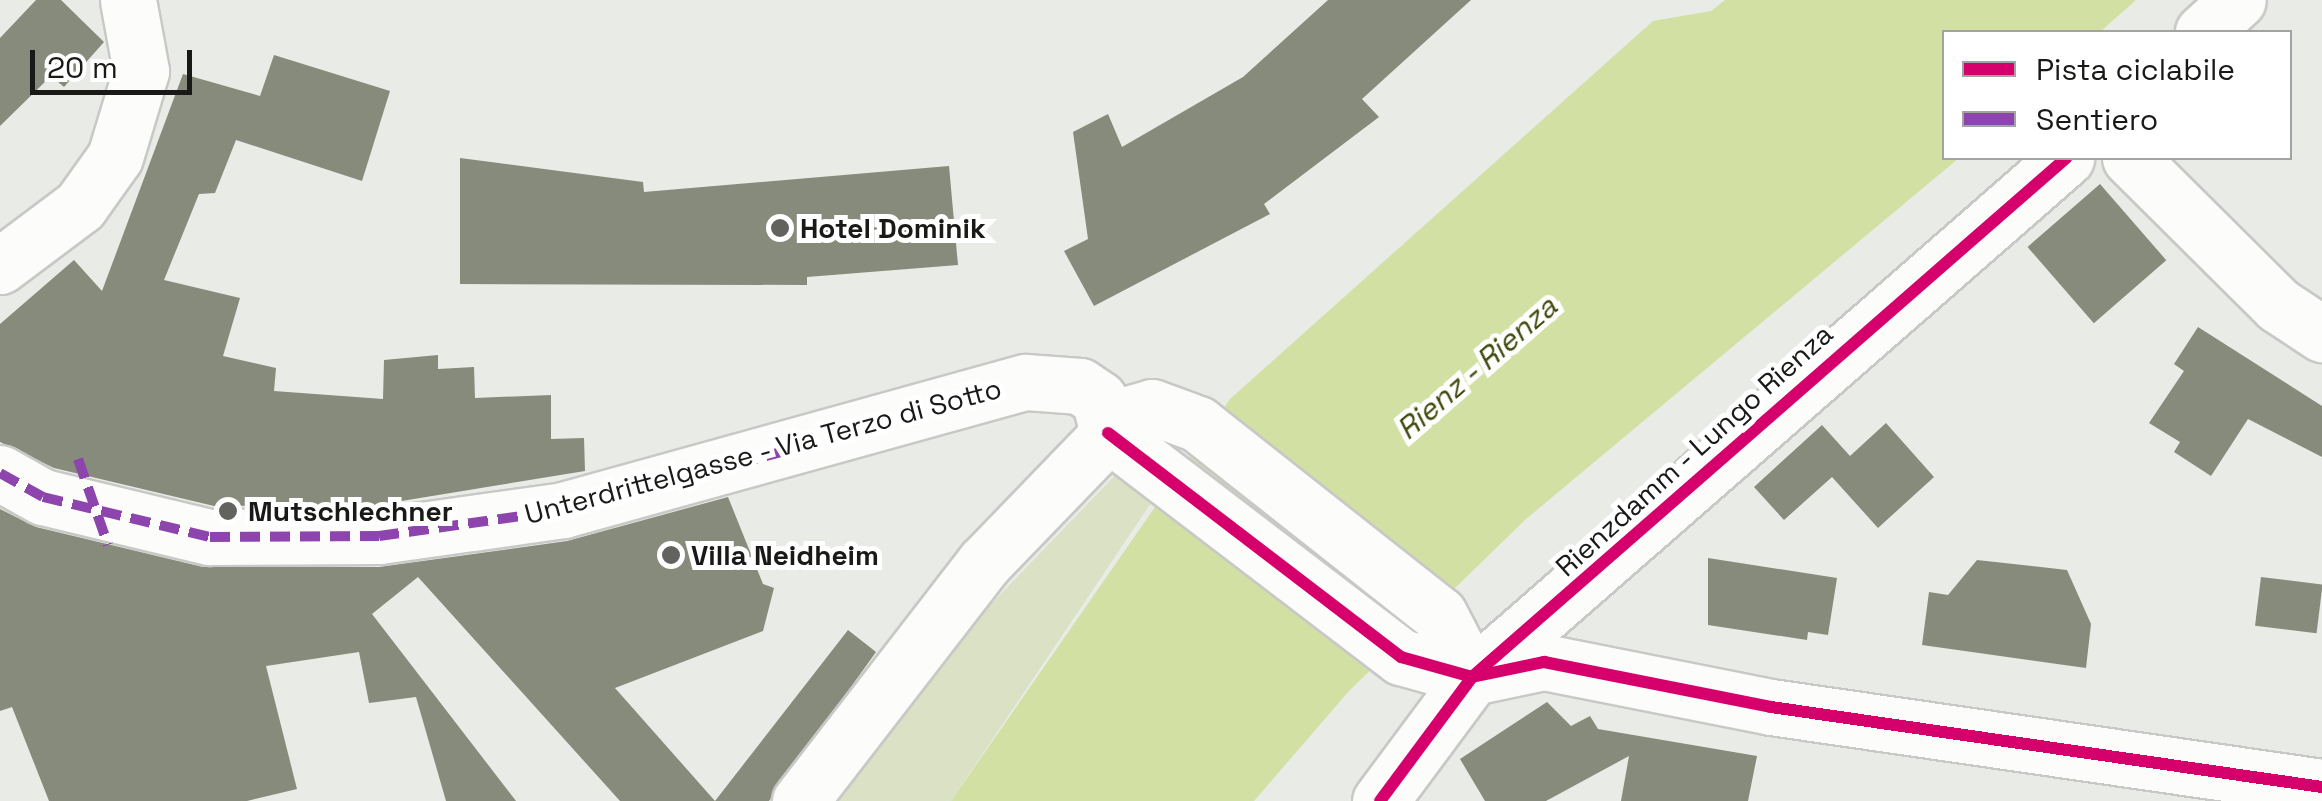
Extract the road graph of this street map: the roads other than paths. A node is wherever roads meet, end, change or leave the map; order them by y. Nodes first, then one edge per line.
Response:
1 (2238, 0) edge
2 (129, 1) edge
3 (2205, 30) edge
4 (2064, 160) edge
5 (2132, 160) edge
6 (0, 266) edge
7 (2322, 334) edge
8 (1108, 433) junction
9 (79, 501) edge
10 (1472, 677) junction
11 (2322, 788) edge
12 (800, 801) edge
13 (1380, 801) edge

1 - 3 street
2 - 6 street
4 - 10 street, Rienzdamm - Lungo Rienza
5 - 7 street
8 - 9 street, Unterdrittelgasse - Via Terzo di Sotto
8 - 10 street
8 - 10 street
8 - 12 street
10 - 11 street
10 - 13 street, Rienzdamm - Lungo Rienza

